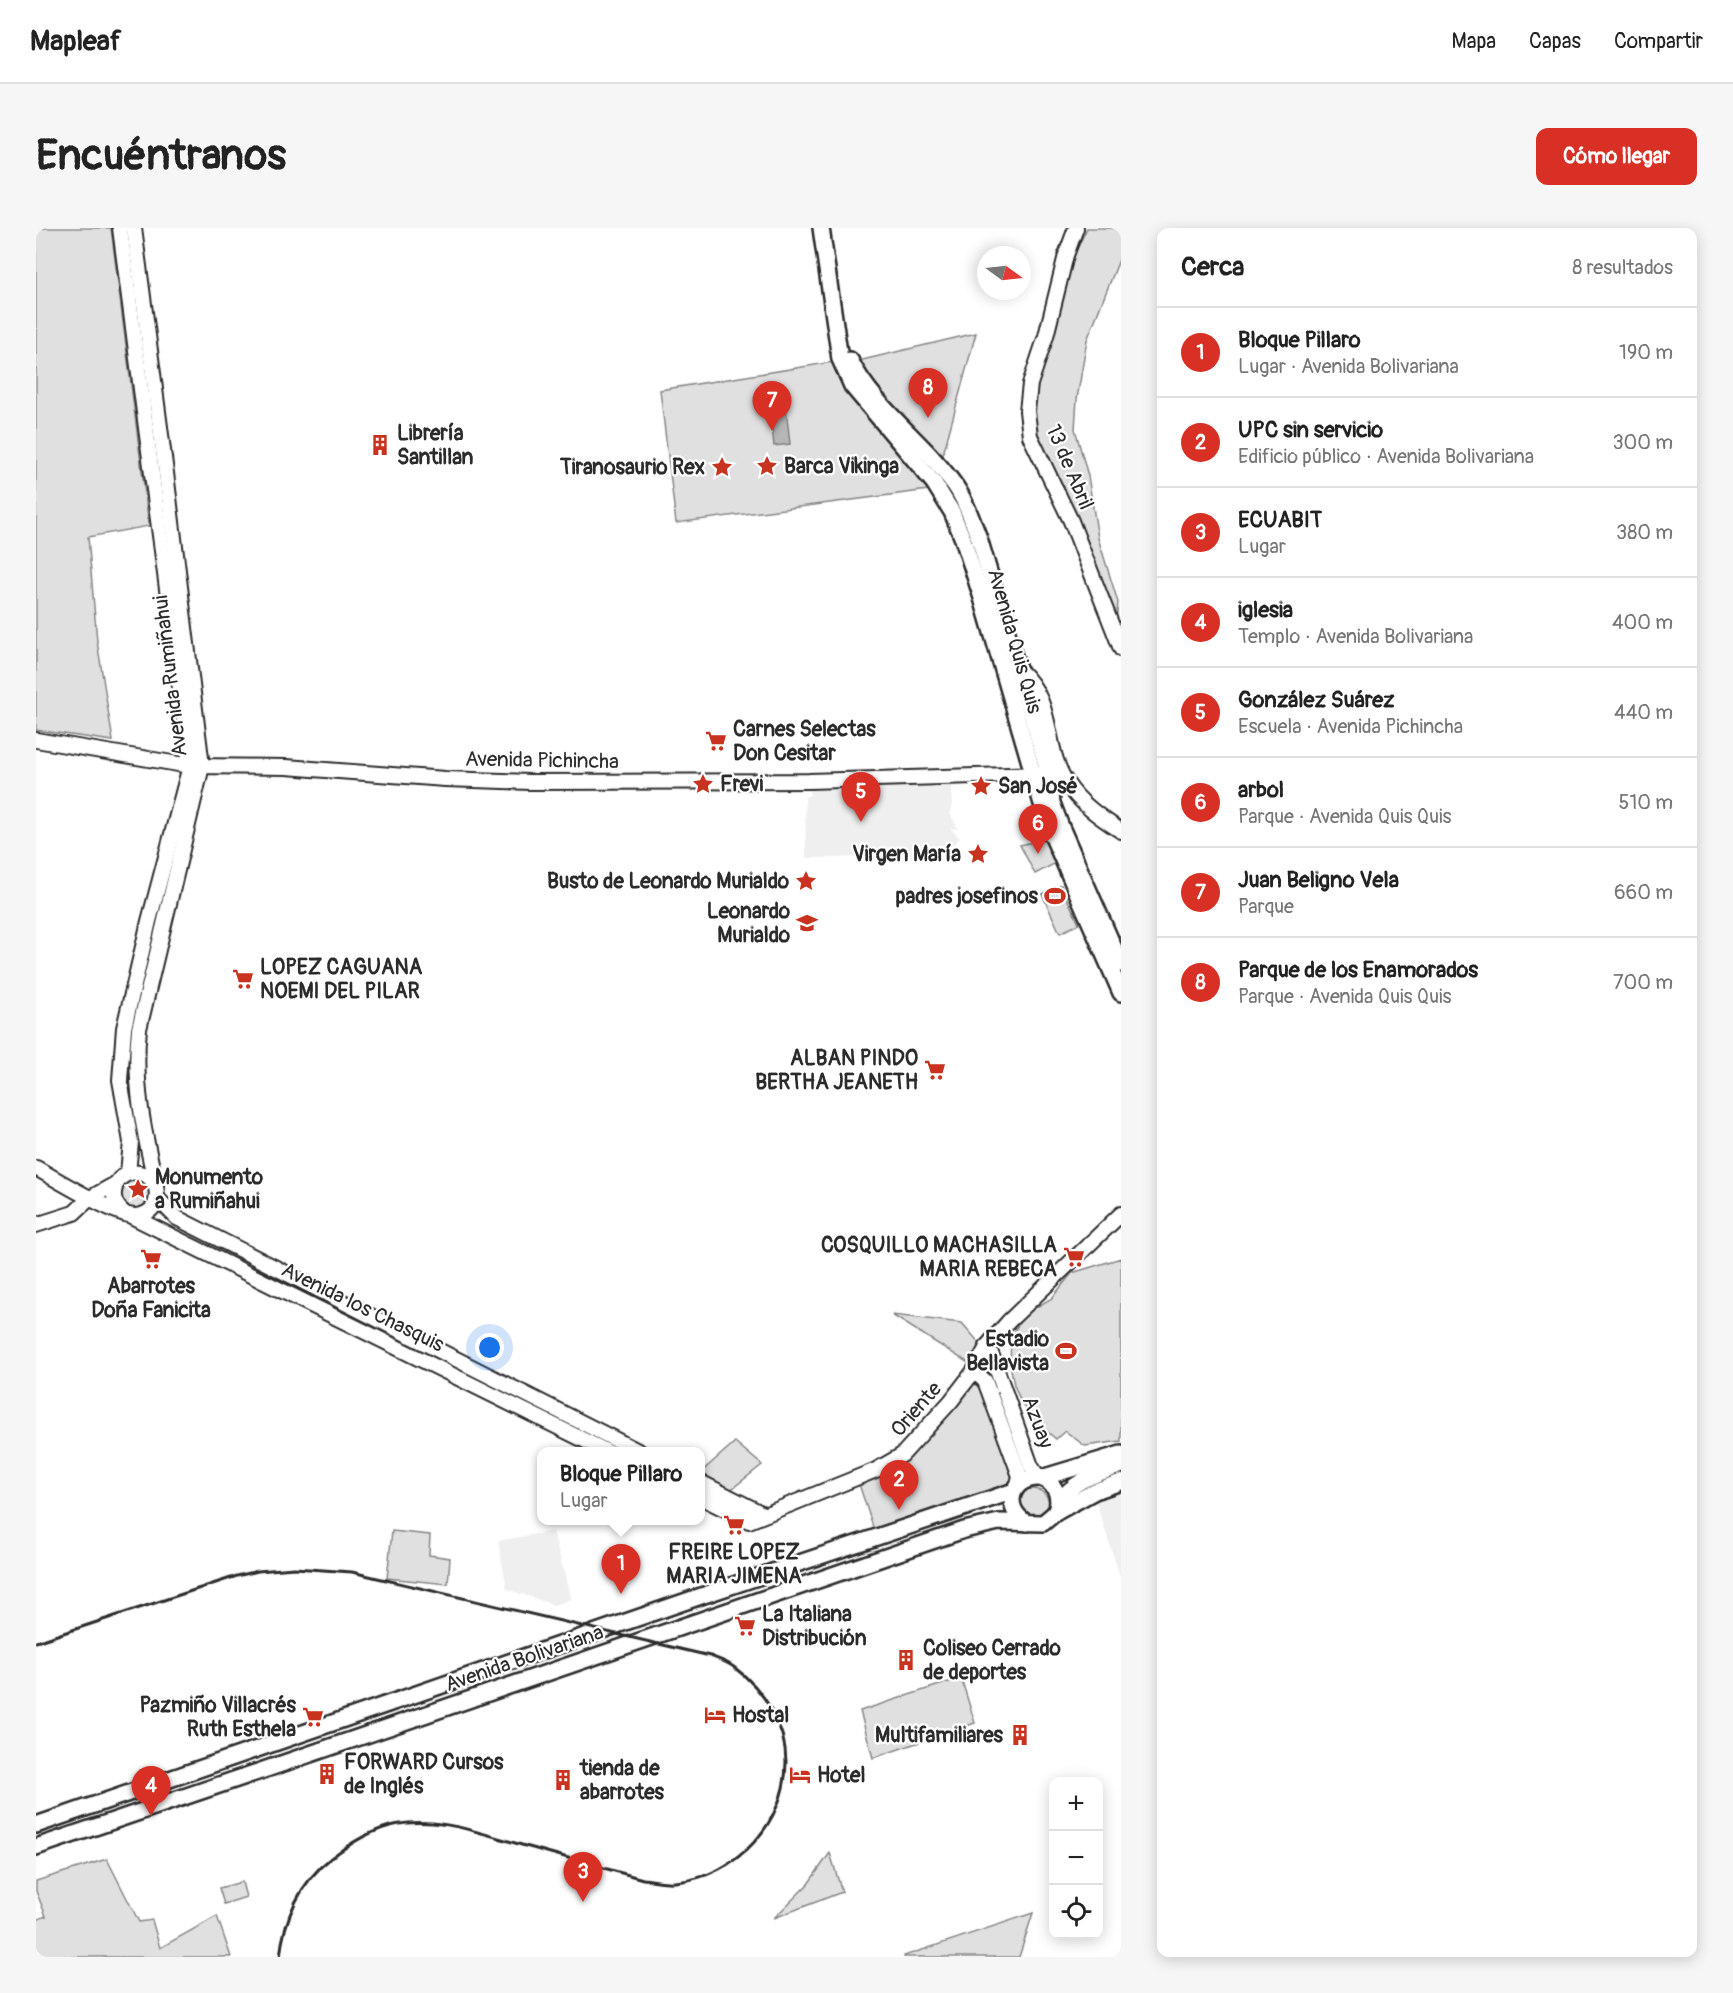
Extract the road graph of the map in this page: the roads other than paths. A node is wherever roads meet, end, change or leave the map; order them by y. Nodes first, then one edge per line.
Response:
1 (120, 228) edge
2 (134, 228) edge
3 (821, 228) edge
4 (1076, 228) edge
5 (838, 336) junction
6 (1121, 650) edge
7 (1019, 670) junction
8 (36, 740) edge
9 (196, 766) junction
10 (1049, 774) junction
11 (1032, 775) junction
12 (1121, 831) edge
13 (1121, 964) edge
14 (1118, 987) edge
15 (36, 1168) edge
16 (128, 1173) junction
17 (117, 1183) junction
18 (156, 1192) junction
19 (90, 1198) junction
20 (1121, 1214) edge
21 (128, 1215) junction
22 (36, 1225) edge
23 (988, 1345) junction
24 (974, 1371) junction
25 (598, 1447) edge
26 (630, 1447) edge
27 (1121, 1454) edge
28 (1121, 1466) edge
29 (1039, 1478) junction
30 (1121, 1482) edge
31 (705, 1485) edge
32 (1016, 1488) junction
33 (705, 1499) edge
34 (1057, 1507) junction
35 (763, 1514) junction
36 (1027, 1523) junction
37 (36, 1825) edge
38 (36, 1847) edge

1 - 9 main road, Avenida Rumiñahui
2 - 9 main road, Avenida Rumiñahui
3 - 5 main road, Avenida Quis Quis
4 - 6 main road, 13 de Abril
5 - 7 main road, Avenida Quis Quis
5 - 11 main road, Avenida Quis Quis
7 - 10 main road, Avenida Quis Quis
7 - 12 main road
8 - 9 main road, Avenida Pichincha
9 - 11 main road, Avenida Pichincha
9 - 16 main road, Avenida Rumiñahui
9 - 18 main road, Avenida Rumiñahui
10 - 11 main road, Avenida Pichincha
10 - 13 main road, Avenida Quis Quis
11 - 14 main road, Avenida Quis Quis
15 - 19 main road, Avenida los Chasquis
16 - 17 main road
16 - 18 main road
17 - 19 main road
17 - 21 main road
18 - 21 main road
18 - 26 main road, Avenida los Chasquis
19 - 21 main road, Avenida los Chasquis
19 - 22 main road
20 - 23 main road, Oriente
21 - 25 main road, Avenida los Chasquis
23 - 24 main road, Oriente
23 - 29 main road, Azuay
24 - 32 main road, Azuay
24 - 35 main road, Oriente
27 - 29 main road, Avenida Bolivariana
28 - 34 main road
29 - 32 main road, Avenida Bolivariana
29 - 34 main road
30 - 34 main road, Avenida Bolivariana
31 - 35 main road
32 - 36 main road
32 - 37 main road, Avenida Bolivariana
33 - 35 main road, Oriente
34 - 36 main road, Avenida Bolivariana
36 - 38 main road, Avenida Bolivariana

